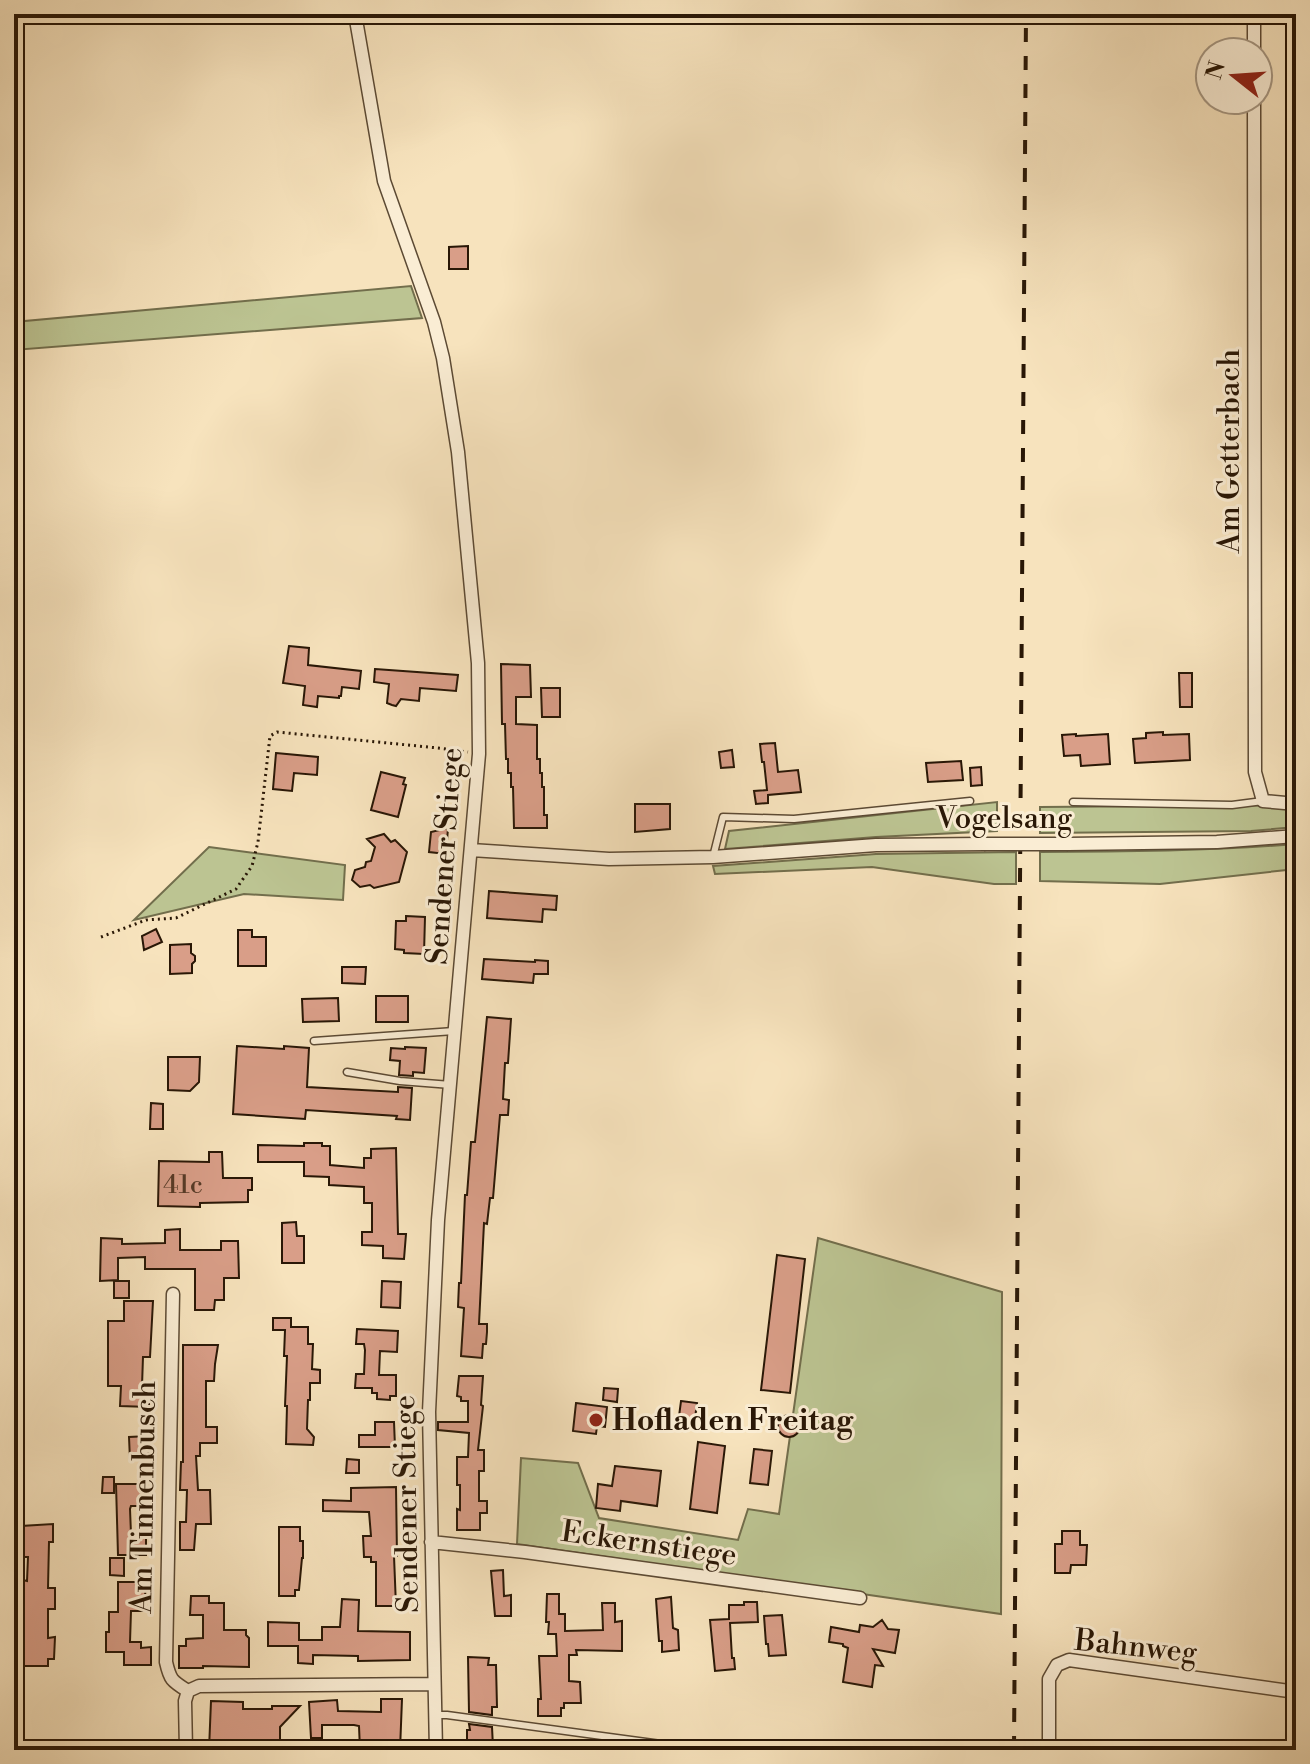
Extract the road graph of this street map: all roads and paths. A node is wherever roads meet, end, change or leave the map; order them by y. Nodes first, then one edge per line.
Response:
1 (355, 14) edge
2 (1254, 14) edge
3 (1254, 36) edge
4 (1254, 116) edge
5 (479, 754) junction
6 (970, 801) dead end
7 (1263, 801) junction
8 (1073, 802) dead end
9 (1296, 804) edge
10 (1296, 836) edge
11 (471, 850) junction
12 (713, 857) junction
13 (101, 937) dead end
14 (456, 1031) junction
15 (314, 1041) dead end
16 (347, 1072) dead end
17 (451, 1085) junction
18 (173, 1294) dead end
19 (431, 1542) junction
20 (860, 1598) dead end
21 (434, 1684) junction
22 (188, 1691) junction
23 (1296, 1692) edge
24 (435, 1715) junction
25 (683, 1747) dead end
26 (186, 1750) edge
27 (436, 1750) edge
28 (1049, 1750) edge

1 - 5 street, Sendener Stiege
2 - 3 street
4 - 7 street, Am Getterbach
5 - 11 street, Sendener Stiege
5 - 13 path
6 - 12 lane, Vogelsang
7 - 8 lane
7 - 9 street
10 - 12 street, Vogelsang, bridge
11 - 12 street, Vogelsang
11 - 14 street, Sendener Stiege
14 - 15 lane
14 - 17 street, Sendener Stiege
16 - 17 lane
17 - 19 street, Sendener Stiege
18 - 22 street, Am Tinnenbusch
19 - 20 street, Eckernstiege
19 - 21 street, Sendener Stiege
21 - 22 street
21 - 24 street, Sendener Stiege
22 - 26 street
23 - 28 street, Bahnweg
24 - 25 lane
24 - 27 street, Sendener Stiege

